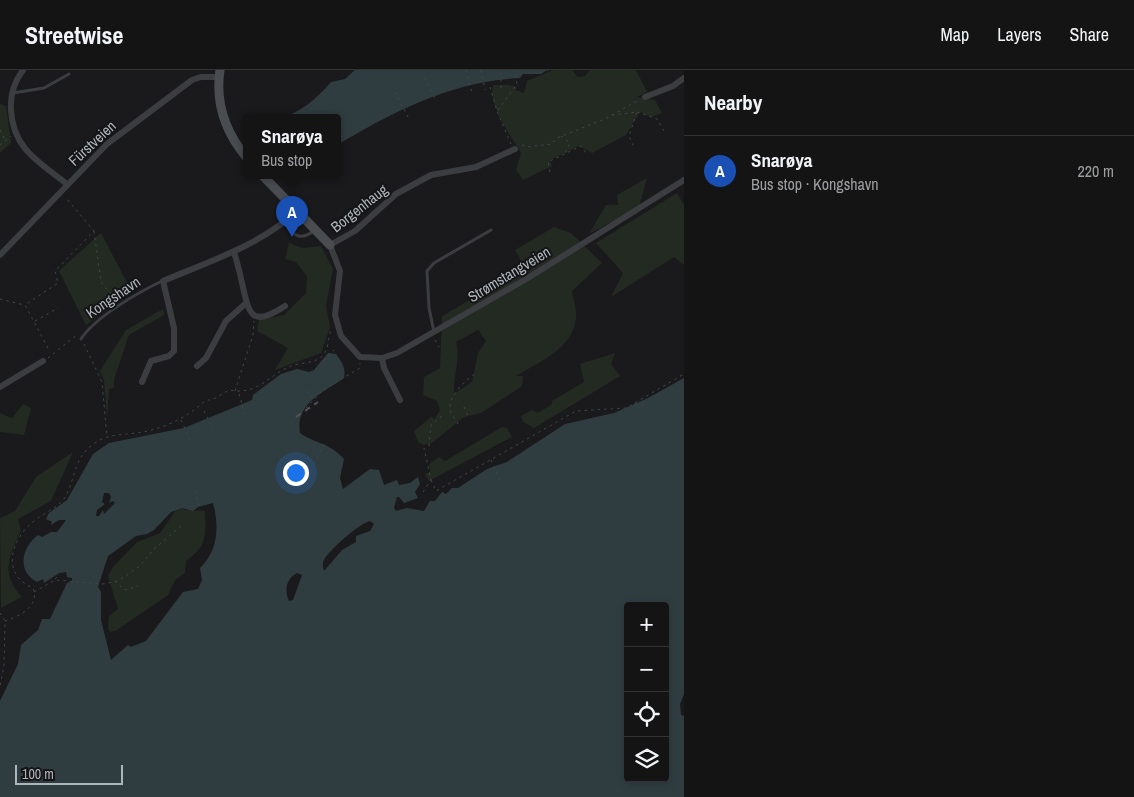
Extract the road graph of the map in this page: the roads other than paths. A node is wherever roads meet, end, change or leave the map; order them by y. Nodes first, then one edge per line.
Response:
1 (23, 70) edge
2 (219, 73) edge
3 (69, 74) dead end
4 (684, 78) edge
5 (12, 93) junction
6 (645, 97) road end
7 (514, 149) road end
8 (243, 152) edge
9 (266, 179) edge
10 (684, 180) edge
11 (67, 184) junction
12 (298, 211) junction
13 (285, 222) junction
14 (316, 229) junction
15 (492, 230) dead end
16 (330, 245) junction
17 (234, 252) junction
18 (0, 255) edge
19 (163, 281) junction
20 (246, 304) junction
21 (285, 306) dead end
22 (433, 332) junction
23 (81, 338) road end
24 (382, 358) junction
25 (43, 361) road end
26 (197, 366) dead end
27 (142, 382) dead end
28 (0, 386) edge
29 (400, 400) dead end

1 - 5 street
2 - 8 street
2 - 11 street, Fürstveien
3 - 5 lane
4 - 6 street
5 - 11 street
7 - 16 street, Borgenhaug
9 - 12 street
10 - 22 street, Strømstangveien
11 - 18 street, Fürstveien
12 - 13 street, Kongshavn
12 - 14 street
13 - 14 lane
13 - 17 street, Kongshavn
14 - 16 street
15 - 22 lane
16 - 24 street
17 - 19 street, Kongshavn
17 - 20 street
19 - 23 lane, Kongshavn
19 - 27 street, Kongshavn
20 - 21 street
20 - 26 street
22 - 24 street, Strømstangveien
24 - 29 street
25 - 28 street

